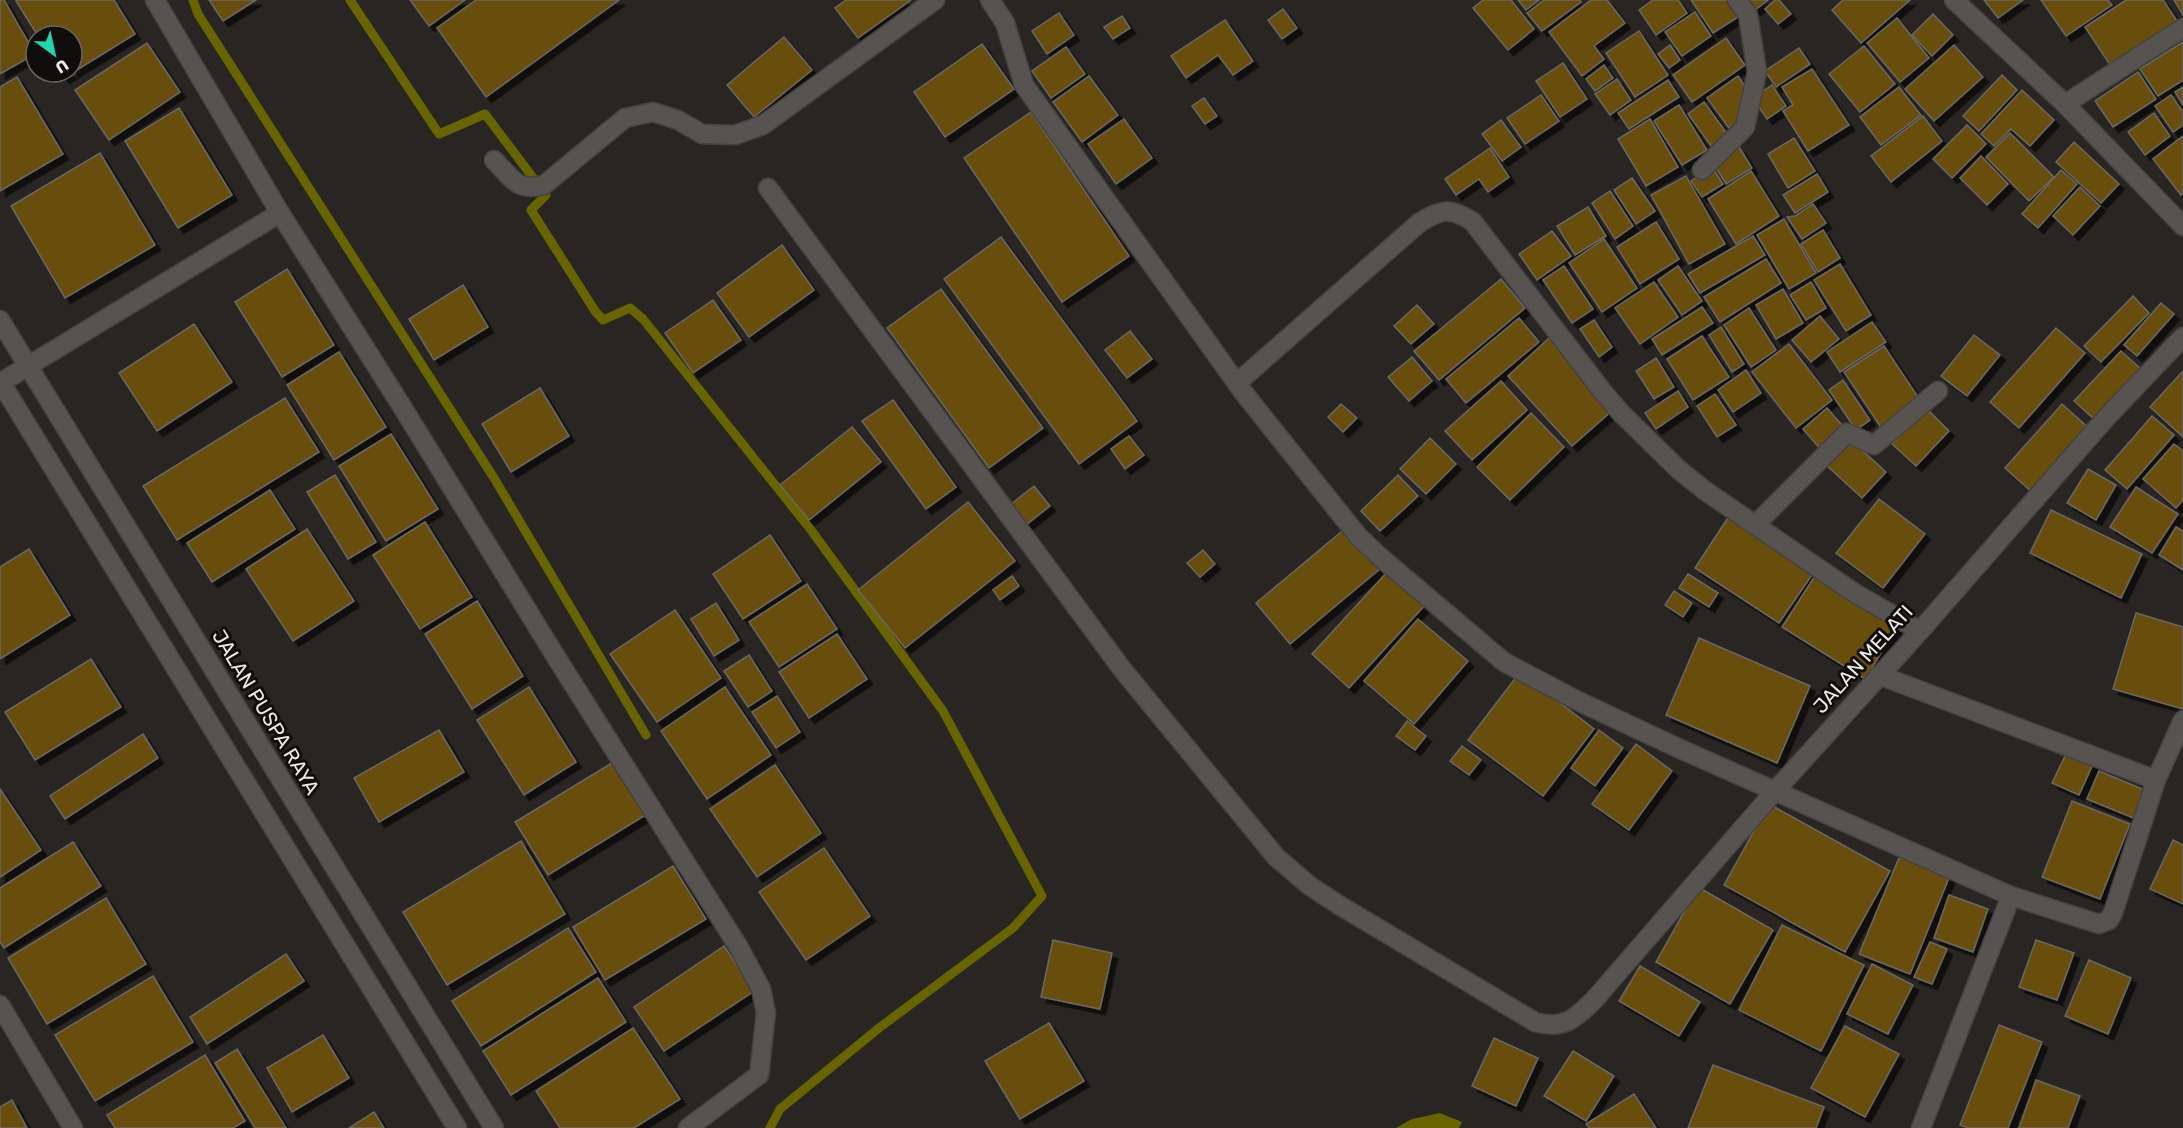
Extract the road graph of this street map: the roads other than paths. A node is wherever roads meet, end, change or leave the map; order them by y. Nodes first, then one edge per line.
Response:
1 (155, 0) edge
2 (935, 0) edge
3 (990, 0) edge
4 (1737, 0) edge
5 (1954, 0) edge
6 (2183, 28) edge
7 (2065, 104) junction
8 (494, 160) dead end
9 (1702, 170) dead end
10 (768, 188) dead end
11 (280, 213) junction
12 (2183, 226) edge
13 (0, 320) edge
14 (2183, 337) edge
15 (28, 367) junction
16 (0, 382) edge
17 (1238, 382) junction
18 (1938, 391) dead end
19 (1755, 525) junction
20 (1920, 631) junction
21 (1879, 675) junction
22 (2183, 720) edge
23 (2156, 780) junction
24 (1774, 791) junction
25 (2011, 896) junction
26 (0, 1005) edge
27 (73, 1128) edge
28 (457, 1128) edge
29 (494, 1128) edge
30 (688, 1128) edge
31 (1921, 1128) edge

1 - 11 street
2 - 8 street
3 - 17 street
4 - 9 street
5 - 7 street
6 - 7 street
7 - 12 street
10 - 24 street, JALAN MELATI
11 - 15 street
11 - 30 street
13 - 15 street, JALAN PUSPA RAYA
14 - 20 street, JALAN MELATI
15 - 16 street
15 - 29 street, JALAN PUSPA RAYA
16 - 28 street
17 - 19 street
17 - 24 street
18 - 19 street
19 - 20 street
20 - 21 street, JALAN MELATI
21 - 23 street
21 - 24 street, JALAN MELATI
22 - 23 street
23 - 25 street
24 - 25 street
25 - 31 street
26 - 27 street

